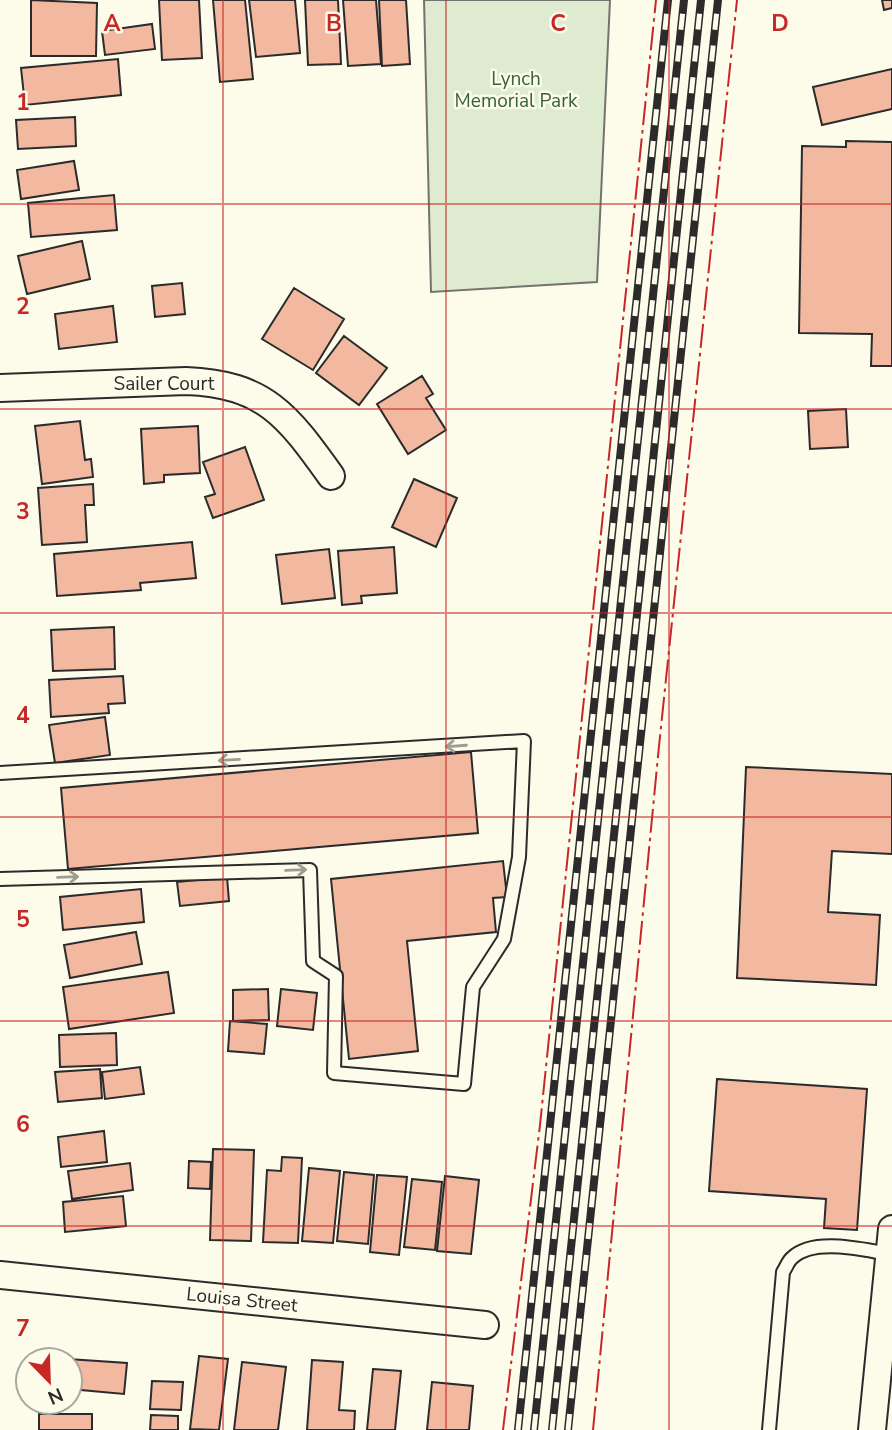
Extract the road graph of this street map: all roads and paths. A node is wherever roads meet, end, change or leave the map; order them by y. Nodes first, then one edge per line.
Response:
1 (0, 388) edge
2 (331, 476) dead end
3 (0, 773) edge
4 (0, 879) edge
5 (891, 1241) edge
6 (0, 1275) edge
7 (485, 1325) dead end
8 (769, 1430) edge
9 (872, 1430) edge

1 - 2 street, Sailer Court
4 -> 3 lane
5 - 8 lane
5 - 9 street
6 - 7 street, Louisa Street

